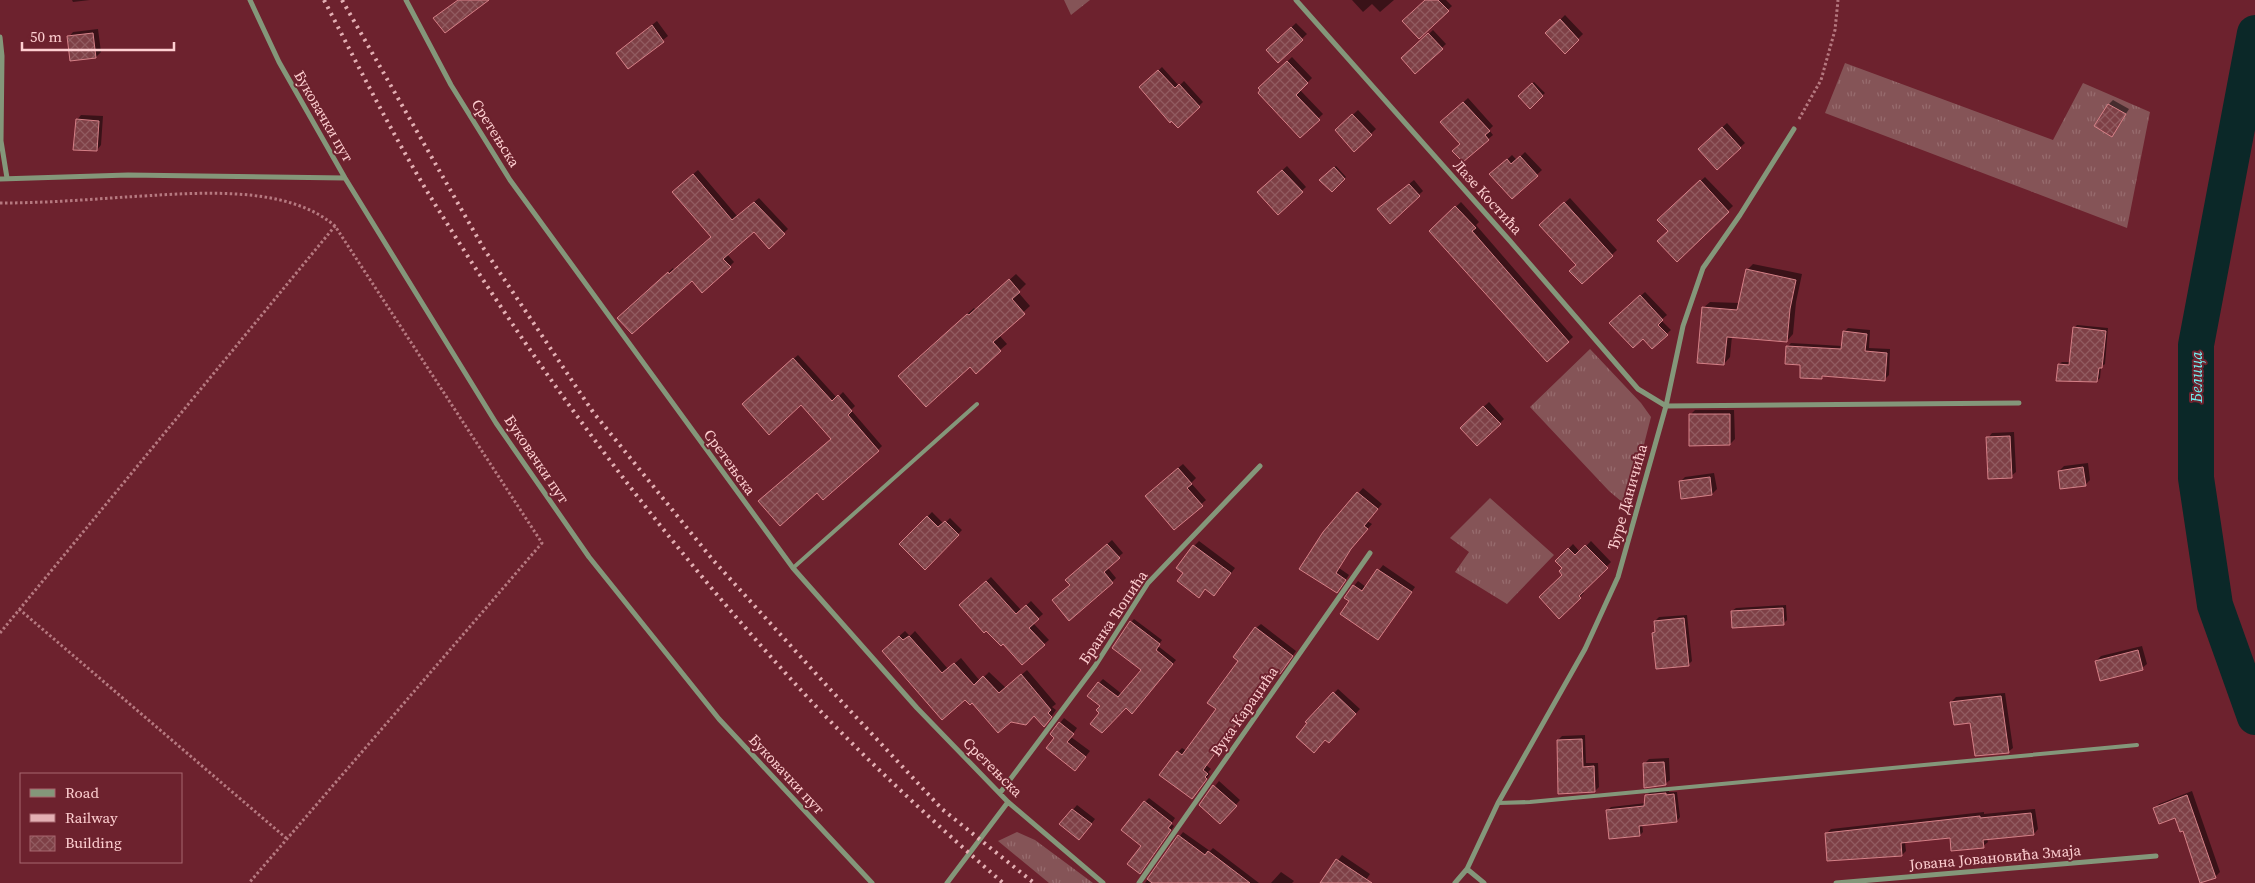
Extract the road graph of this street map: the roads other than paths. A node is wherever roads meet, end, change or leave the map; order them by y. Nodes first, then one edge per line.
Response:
1 (250, 0) edge
2 (406, 0) edge
3 (1296, 0) edge
4 (0, 37) edge
5 (1794, 129) road end
6 (0, 178) edge
7 (7, 178) junction
8 (345, 178) junction
9 (2019, 403) dead end
10 (977, 404) dead end
11 (1666, 406) junction
12 (1260, 466) dead end
13 (1370, 553) dead end
14 (793, 568) junction
15 (2137, 745) dead end
16 (1000, 793) junction
17 (1008, 802) junction
18 (1498, 803) junction
19 (2156, 856) dead end
20 (1467, 869) junction
21 (872, 883) edge
22 (947, 883) edge
23 (1103, 883) edge
24 (1139, 883) edge
25 (1455, 883) edge
26 (1484, 883) edge
27 (1836, 883) edge

1 - 8 street, Буковачки пут
2 - 14 street, Сретењска
3 - 11 street, Лазе Костића
4 - 7 street
5 - 11 street, Ђуре Даничића
6 - 7 street
7 - 8 street
8 - 21 street, Буковачки пут
9 - 11 street
10 - 14 lane
11 - 18 street, Ђуре Даничића
12 - 16 street, Бранка Ћопића
13 - 24 street, Вука Караџића
14 - 16 street, Сретењска
15 - 18 lane
16 - 17 street, Сретењска
17 - 22 street
17 - 23 street, Сретењска
18 - 20 street, Ђуре Даничића
19 - 27 street, Јована Јовановића Змаја
20 - 25 street
20 - 26 street

